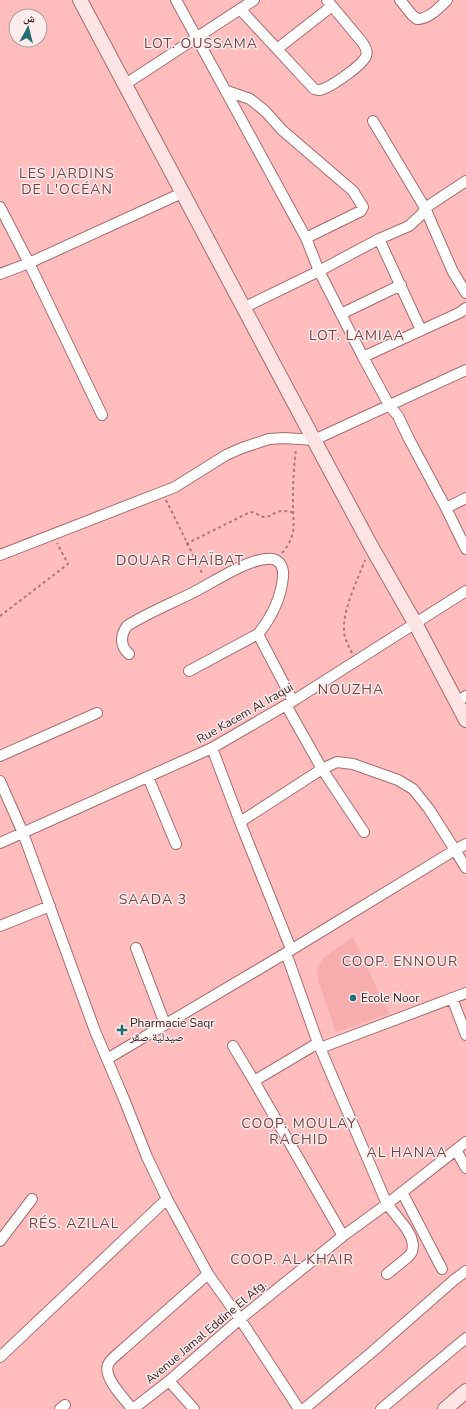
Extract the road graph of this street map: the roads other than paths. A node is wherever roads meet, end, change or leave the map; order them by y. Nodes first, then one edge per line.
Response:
1 (80, 0) edge
2 (176, 0) edge
3 (254, 0) edge
4 (400, 0) edge
5 (447, 0) edge
6 (329, 3) edge
7 (240, 9) junction
8 (196, 38) junction
9 (277, 50) junction
10 (124, 85) junction
11 (227, 91) junction
12 (373, 121) dead end
13 (466, 181) edge
14 (182, 193) junction
15 (0, 207) edge
16 (425, 208) junction
17 (306, 238) junction
18 (380, 239) junction
19 (29, 263) junction
20 (319, 271) junction
21 (0, 274) edge
22 (401, 285) junction
23 (465, 291) edge
24 (243, 308) junction
25 (466, 308) edge
26 (341, 314) junction
27 (421, 330) junction
28 (363, 357) junction
29 (466, 370) edge
30 (390, 405) junction
31 (102, 415) dead end
32 (314, 440) junction
33 (466, 498) edge
34 (446, 508) junction
35 (466, 549) edge
36 (0, 555) edge
37 (466, 591) edge
38 (415, 623) junction
39 (258, 634) junction
40 (129, 654) dead end
41 (189, 671) dead end
42 (461, 699) edge
43 (289, 703) junction
44 (97, 713) dead end
45 (466, 720) edge
46 (212, 748) junction
47 (0, 756) edge
48 (322, 769) junction
49 (148, 777) junction
50 (0, 781) edge
51 (240, 822) junction
52 (364, 832) dead end
53 (23, 833) junction
54 (0, 843) edge
55 (176, 844) dead end
56 (466, 844) edge
57 (455, 850) junction
58 (466, 868) edge
59 (50, 906) junction
60 (0, 926) edge
61 (136, 948) dead end
62 (289, 951) junction
63 (466, 993) edge
64 (452, 998) junction
65 (165, 1024) junction
66 (466, 1035) edge
67 (319, 1045) junction
68 (233, 1046) dead end
69 (107, 1059) junction
70 (254, 1081) junction
71 (466, 1142) edge
72 (456, 1150) junction
73 (466, 1168) edge
74 (402, 1192) junction
75 (32, 1199) dead end
76 (167, 1199) junction
77 (387, 1204) junction
78 (343, 1236) junction
79 (0, 1241) edge
80 (442, 1269) dead end
81 (466, 1271) edge
82 (208, 1274) junction
83 (387, 1274) dead end
84 (240, 1319) junction
85 (466, 1338) edge
86 (0, 1357) edge
87 (169, 1381) junction
88 (466, 1391) edge
89 (133, 1409) edge
90 (194, 1409) edge
91 (299, 1409) edge
92 (304, 1409) edge
93 (381, 1409) edge
94 (445, 1409) edge

1 - 10 street
2 - 8 street
3 - 7 street
4 - 5 street
6 - 9 street
6 - 9 street
7 - 8 street
7 - 9 street
8 - 10 street
8 - 11 street
10 - 14 street
11 - 17 street
11 - 17 street
12 - 16 street
13 - 16 street
14 - 19 street
14 - 24 street
15 - 19 street
16 - 18 street
16 - 23 street
17 - 20 street
18 - 20 street
18 - 22 street
19 - 21 street
19 - 31 street
20 - 24 street
20 - 26 street
22 - 26 street
22 - 27 street
24 - 32 street
25 - 27 street
26 - 28 street
27 - 28 street
28 - 30 street
29 - 30 street
30 - 32 street
30 - 34 street
32 - 36 street
32 - 38 street
33 - 34 street
34 - 35 street
37 - 38 street, Rue Kacem Al Iraqui
38 - 42 street
38 - 43 street, Rue Kacem Al Iraqui
39 - 40 street
39 - 41 street
39 - 43 street
42 - 45 street
43 - 46 street, Rue Kacem Al Iraqui
43 - 48 street
44 - 47 street
46 - 49 street, Rue Kacem Al Iraqui
46 - 51 street
48 - 51 street
48 - 52 street
48 - 57 street
49 - 53 street, Rue Kacem Al Iraqui
49 - 55 street
50 - 53 street
51 - 62 street
53 - 54 street, Rue Kacem Al Iraqui
53 - 59 street
56 - 57 street
57 - 58 street
57 - 62 street
59 - 60 street
59 - 69 street
61 - 65 street
62 - 65 street
62 - 67 street
63 - 64 street
64 - 66 street
64 - 67 street
65 - 69 street
67 - 70 street
67 - 77 street
68 - 70 street
69 - 76 street
70 - 78 street
71 - 72 street, Avenue Jamal Eddine El Afg.
72 - 73 street
72 - 74 street, Avenue Jamal Eddine El Afg.
74 - 77 street, Avenue Jamal Eddine El Afg.
74 - 80 street
75 - 79 street
76 - 82 street
76 - 86 street
77 - 78 street, Avenue Jamal Eddine El Afg.
77 - 83 street
78 - 84 street, Avenue Jamal Eddine El Afg.
81 - 92 street
82 - 84 street
82 - 89 street
84 - 87 street, Avenue Jamal Eddine El Afg.
84 - 91 street
85 - 93 street
87 - 89 street, Avenue Jamal Eddine El Afg.
87 - 90 street
88 - 94 street

